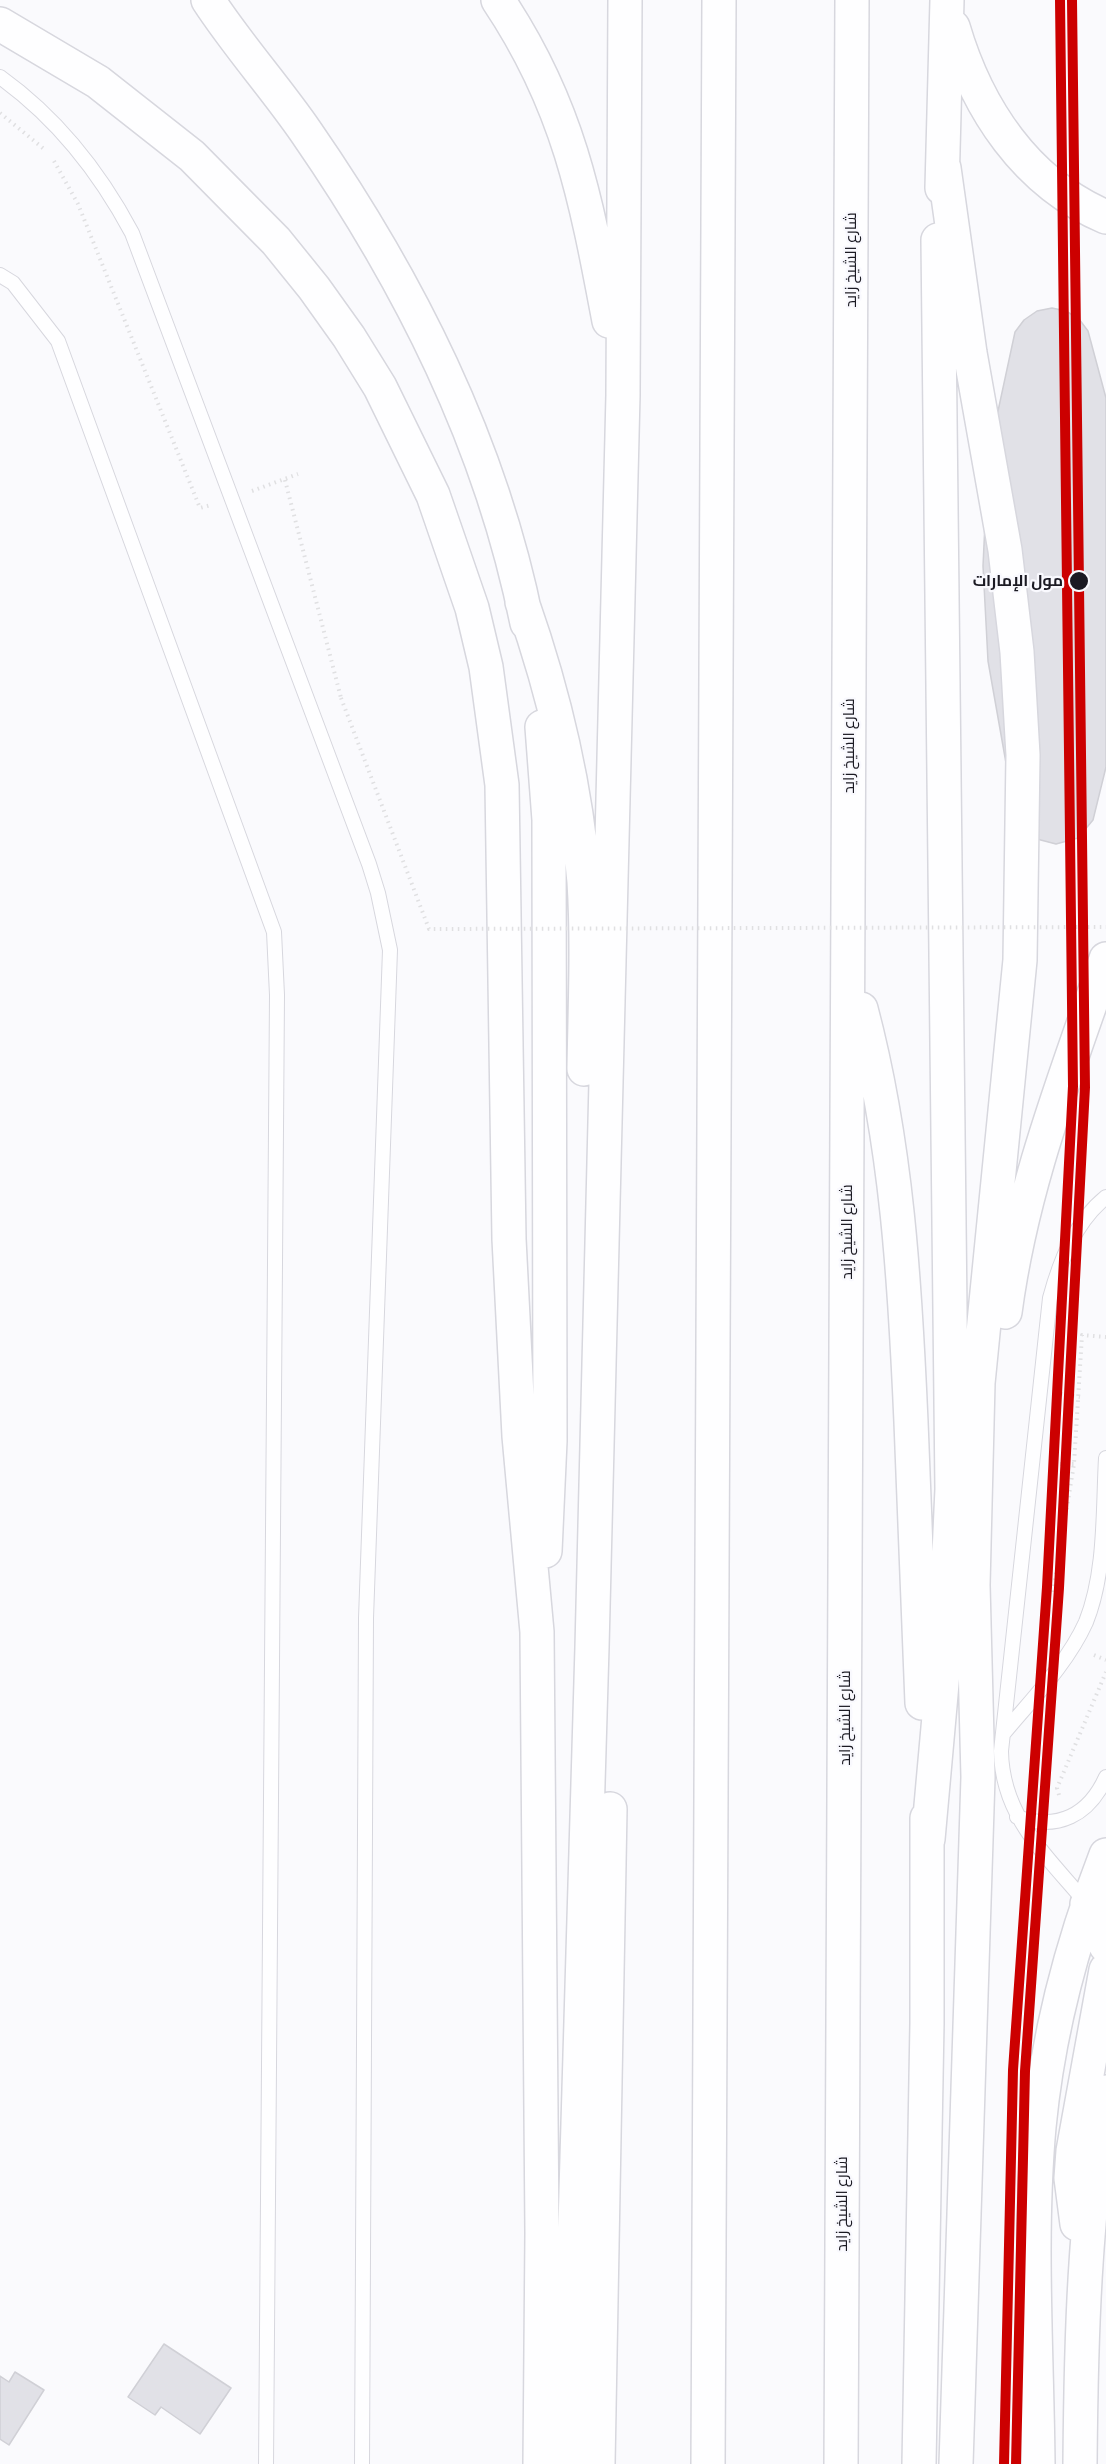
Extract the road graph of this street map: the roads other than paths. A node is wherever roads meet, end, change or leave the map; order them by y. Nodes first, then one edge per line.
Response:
1 (208, 0) edge
2 (498, 0) edge
3 (625, 0) edge
4 (719, 0) edge
5 (852, 0) edge
6 (947, 3) edge
7 (0, 24) edge
8 (0, 77) edge
9 (944, 168) junction
10 (1106, 217) edge
11 (0, 275) edge
12 (623, 395) junction
13 (522, 602) junction
14 (1106, 959) edge
15 (848, 963) junction
16 (1106, 1197) edge
17 (1106, 1458) edge
18 (973, 1584) junction
19 (537, 1632) junction
20 (592, 1647) junction
21 (1003, 1734) junction
22 (1106, 1777) edge
23 (1017, 1818) junction
24 (928, 1839) junction
25 (1106, 1855) edge
26 (1087, 1904) junction
27 (1106, 1946) edge
28 (1106, 1970) edge
29 (1105, 2103) edge
30 (1086, 2258) junction
31 (584, 2384) junction
32 (266, 2464) edge
33 (362, 2464) edge
34 (540, 2464) edge
35 (568, 2464) edge
36 (598, 2464) edge
37 (708, 2464) edge
38 (841, 2464) edge
39 (919, 2464) edge
40 (956, 2464) edge
41 (1038, 2464) edge
42 (1080, 2464) edge

1 - 13 main road
2 - 12 main road
3 - 12 main road
4 - 37 main road
5 - 15 main road, شارع الشيخ زايد
6 - 9 main road
6 - 10 main road
7 - 19 main road
8 - 33 lane
9 - 18 main road
9 - 24 main road
11 - 32 lane
12 - 20 main road
13 - 19 main road
13 - 20 main road
14 - 18 main road
15 - 24 main road
15 - 38 main road, شارع الشيخ زايد
16 - 21 lane
17 - 21 lane
18 - 40 main road
19 - 34 main road
20 - 31 main road
21 - 23 lane
22 - 23 lane
23 - 26 lane
24 - 39 main road
25 - 26 main road
26 - 27 main road
26 - 41 main road
28 - 30 main road
29 - 30 main road
30 - 42 main road
31 - 35 main road
31 - 36 main road

